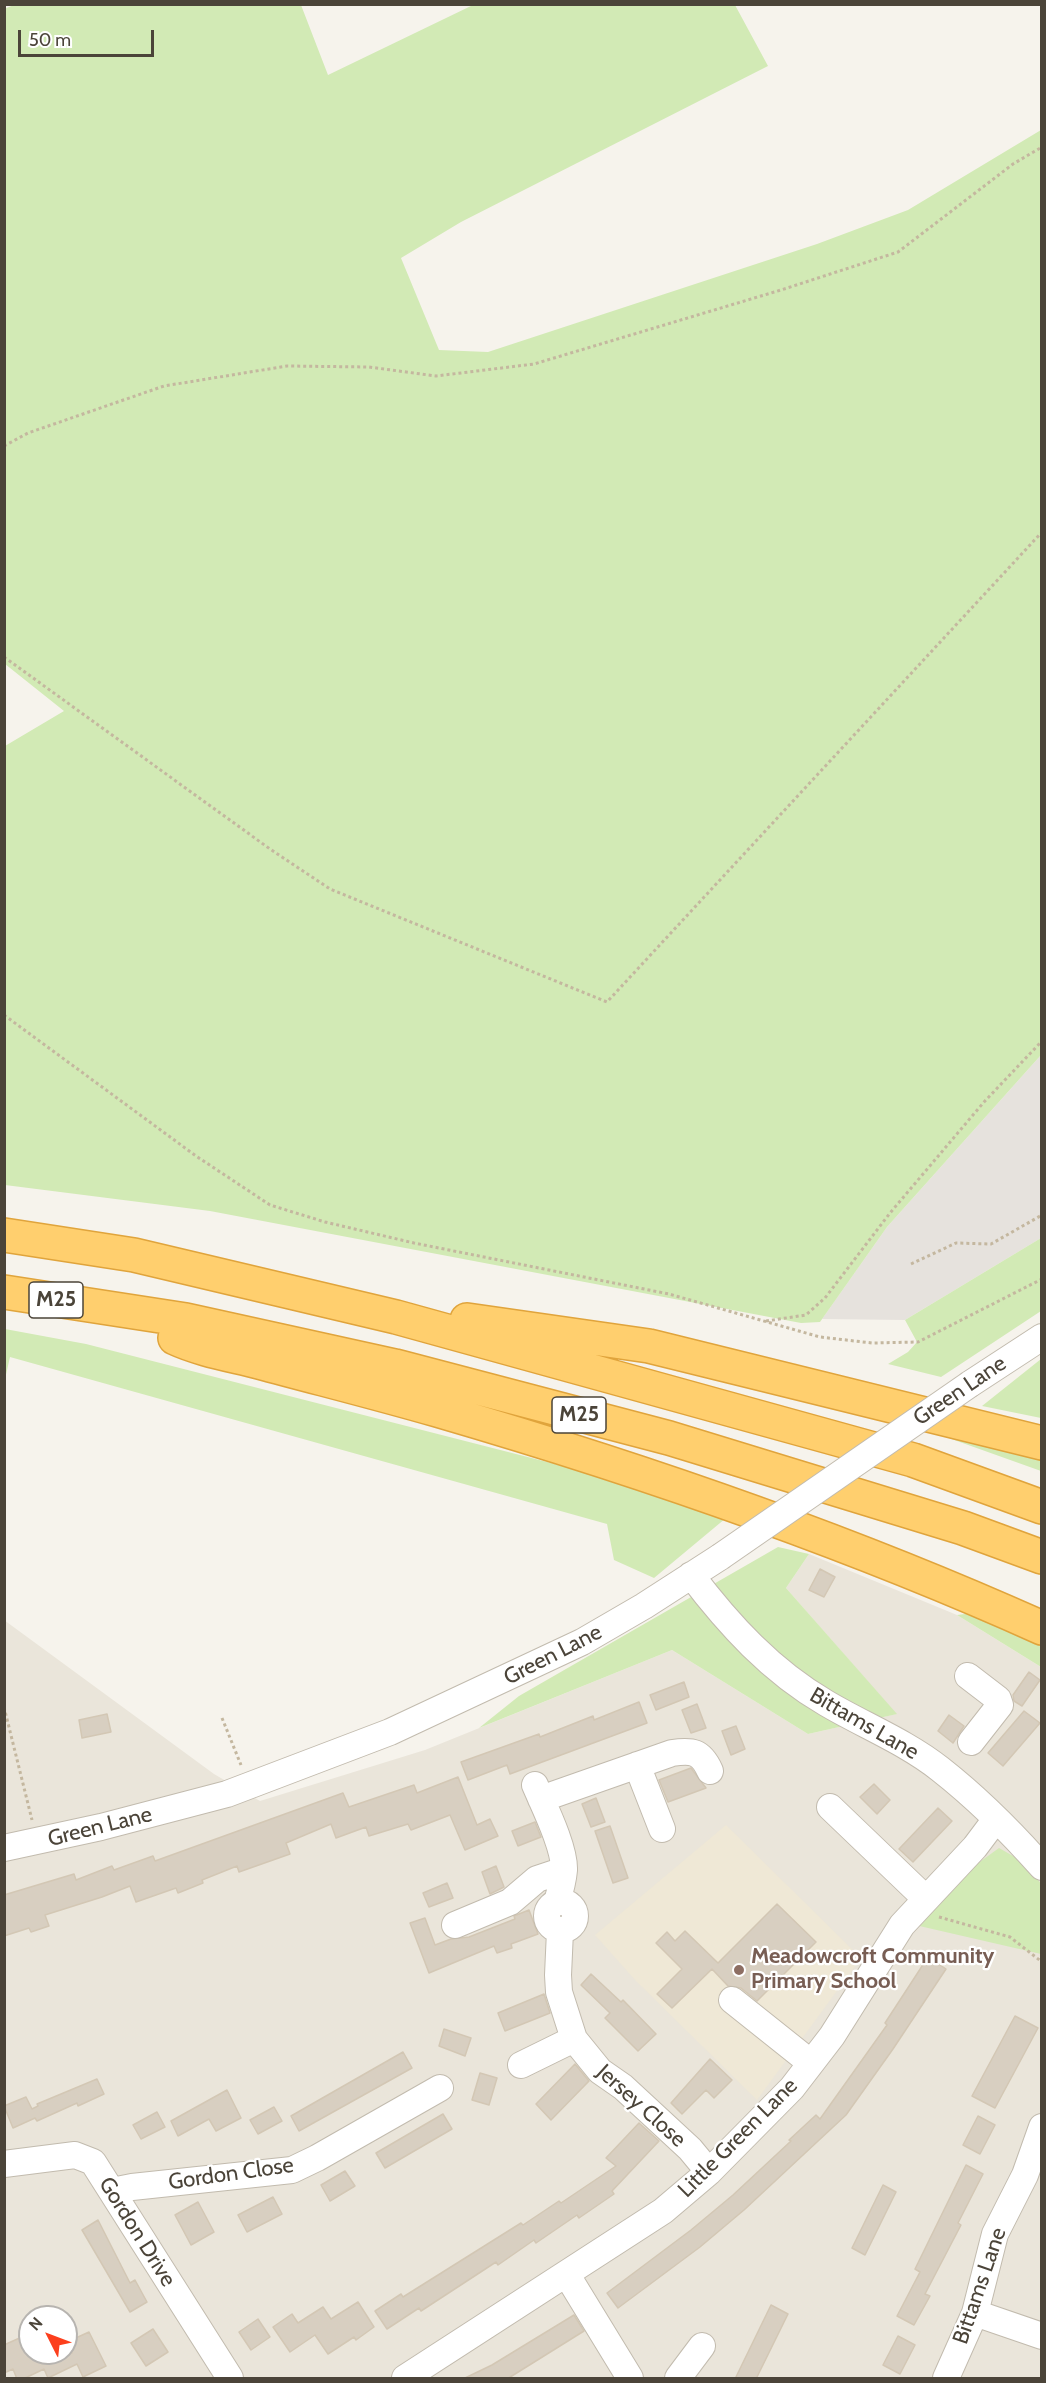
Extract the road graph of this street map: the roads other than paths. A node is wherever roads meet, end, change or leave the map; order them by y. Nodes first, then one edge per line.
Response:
1 (4, 1235) edge
2 (4, 1292) edge
3 (108, 1308) junction
4 (396, 1317) junction
5 (1041, 1337) edge
6 (1041, 1443) edge
7 (1041, 1506) edge
8 (1041, 1557) edge
9 (691, 1575) junction
10 (1041, 1628) edge
11 (968, 1676) dead end
12 (971, 1742) dead end
13 (637, 1765) junction
14 (710, 1771) dead end
15 (830, 1807) dead end
16 (996, 1819) junction
17 (662, 1829) dead end
18 (4, 1848) edge
19 (1041, 1867) edge
20 (564, 1870) junction
21 (920, 1904) junction
22 (455, 1925) dead end
23 (732, 2000) dead end
24 (574, 2038) junction
25 (811, 2063) junction
26 (521, 2065) dead end
27 (440, 2088) dead end
28 (1041, 2127) edge
29 (4, 2164) edge
30 (709, 2172) junction
31 (112, 2191) junction
32 (567, 2275) junction
33 (975, 2313) junction
34 (1041, 2336) edge
35 (702, 2346) dead end
36 (230, 2379) edge
37 (405, 2379) edge
38 (630, 2379) edge
39 (678, 2379) edge
40 (946, 2379) edge

1 - 4 highway, M25
2 - 3 highway, M25
3 - 8 highway, M25
3 - 10 highway, M25
4 - 6 highway, M25
4 - 7 highway, M25
5 - 9 street, Green Lane, bridge
9 - 16 street, Bittams Lane
9 - 18 street, Green Lane
11 - 12 street
13 - 14 street, Jersey Close
13 - 17 street
13 - 20 street, Jersey Close
15 - 21 street
16 - 19 street, Bittams Lane
16 - 21 street, Little Green Lane
20 - 22 street
20 - 24 street, Jersey Close
21 - 25 street, Little Green Lane
23 - 25 street
24 - 26 street
24 - 30 street, Jersey Close
25 - 30 street, Little Green Lane
27 - 31 street, Gordon Close
28 - 33 street, Bittams Lane
29 - 31 street, Gordon Drive
30 - 32 street, Little Green Lane
31 - 36 street, Gordon Drive
32 - 37 street, Little Green Lane
32 - 38 street
33 - 34 street
33 - 40 street, Bittams Lane
35 - 39 street

